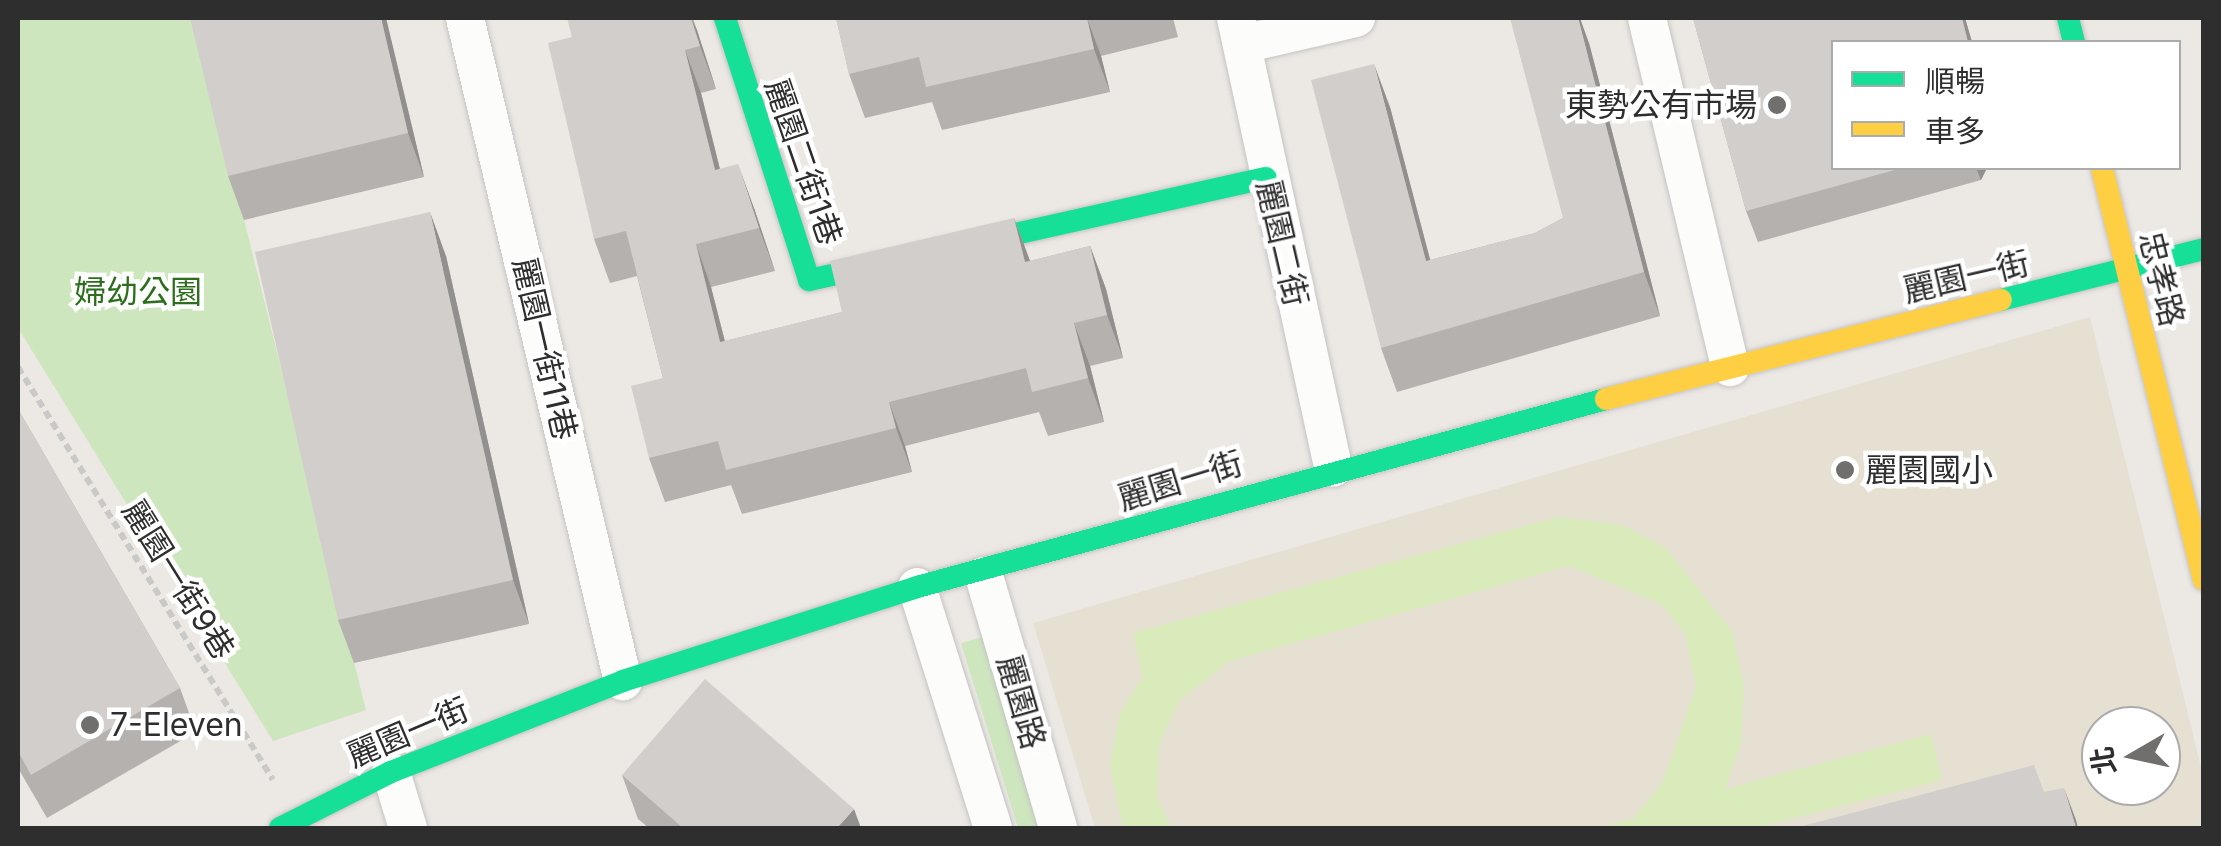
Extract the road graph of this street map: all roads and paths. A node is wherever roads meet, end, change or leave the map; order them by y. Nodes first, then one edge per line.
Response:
1 (466, 18) edge
2 (724, 18) edge
3 (1356, 18) edge
4 (1647, 18) edge
5 (1240, 31) edge
6 (2102, 170) edge
7 (1266, 178) junction
8 (2204, 249) edge
9 (2125, 272) junction
10 (1730, 366) junction
11 (18, 367) edge
12 (1333, 468) junction
13 (984, 576) junction
14 (2204, 580) edge
15 (917, 587) junction
16 (623, 681) junction
17 (391, 772) junction
18 (293, 826) edge
19 (408, 828) edge
20 (993, 828) edge
21 (1058, 828) edge

1 - 16 street, 麗園一街11巷
2 - 7 street, 麗園二街1巷
3 - 5 street
4 - 10 street
5 - 7 street, 麗園二街
6 - 9 street, 忠孝路
7 - 12 street, 麗園二街
8 - 9 street, 麗園一街
9 - 10 street, 麗園一街
9 - 14 street, 忠孝路
10 - 12 street, 麗園一街
11 - 18 path, 麗園一街9巷
12 - 13 street, 麗園一街
13 - 15 street, 麗園一街
13 - 21 street, 麗園路
15 - 16 street, 麗園一街
15 - 20 street, 麗園路
16 - 17 street, 麗園一街
17 - 18 street, 麗園一街
17 - 19 street

